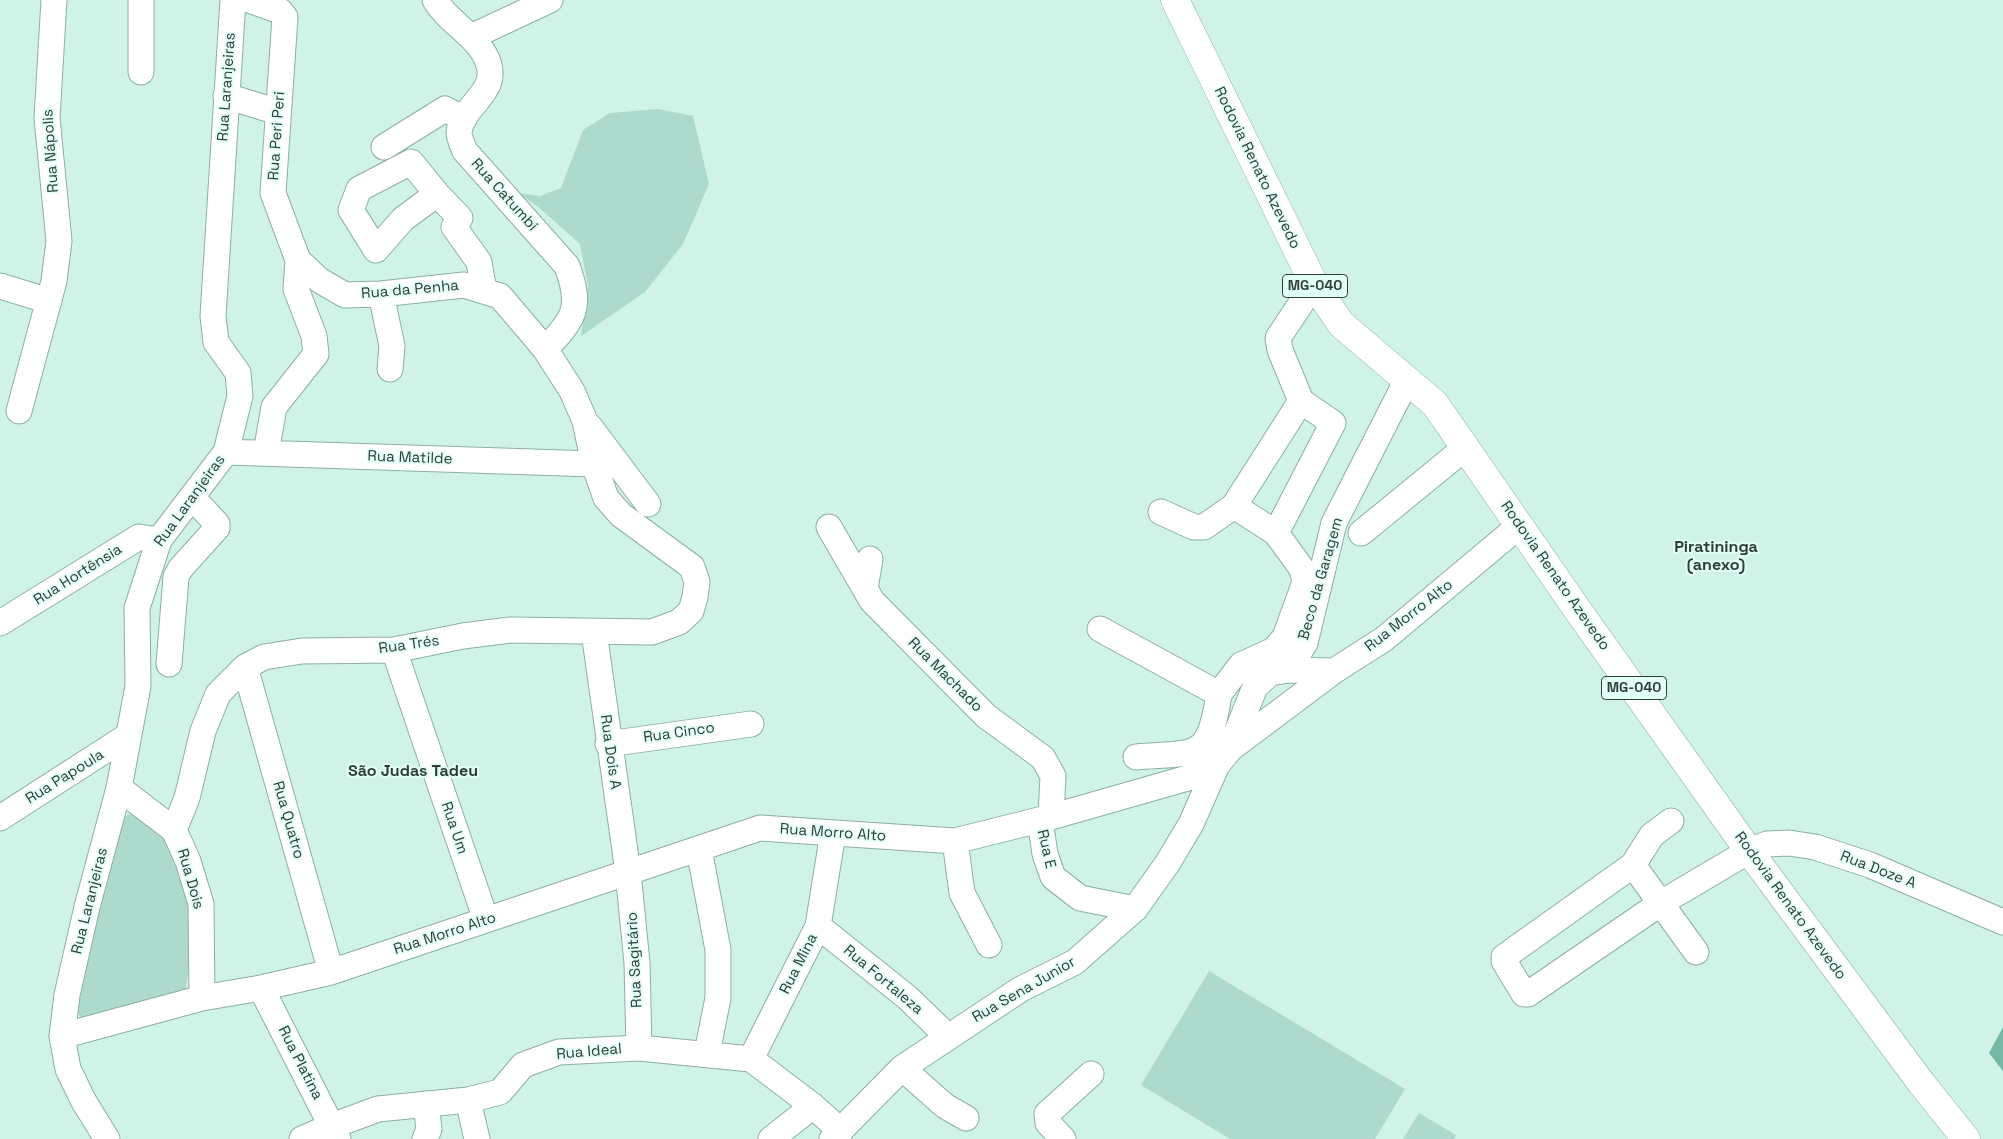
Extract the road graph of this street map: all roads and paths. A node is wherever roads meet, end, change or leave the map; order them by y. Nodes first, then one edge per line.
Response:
1 (54, 0) edge
2 (142, 0) edge
3 (233, 0) edge
4 (248, 0) edge
5 (435, 0) edge
6 (550, 0) edge
7 (1175, 0) edge
8 (471, 37) junction
9 (141, 72) dead end
10 (226, 96) junction
11 (278, 112) junction
12 (464, 119) junction
13 (384, 147) dead end
14 (437, 194) dead end
15 (298, 260) junction
16 (1314, 284) junction
17 (0, 286) edge
18 (484, 291) junction
19 (381, 294) junction
20 (49, 301) junction
21 (545, 349) junction
22 (390, 370) dead end
23 (1407, 380) junction
24 (1301, 402) junction
25 (19, 411) dead end
26 (585, 422) junction
27 (1466, 448) junction
28 (226, 452) junction
29 (266, 453) junction
30 (594, 464) junction
31 (192, 496) junction
32 (648, 504) dead end
33 (1234, 506) junction
34 (1161, 512) dead end
35 (1520, 526) junction
36 (829, 527) dead end
37 (1276, 533) junction
38 (1361, 533) dead end
39 (157, 545) junction
40 (870, 559) dead end
41 (180, 569) junction
42 (697, 582) joint
43 (865, 590) junction
44 (0, 623) edge
45 (1100, 629) dead end
46 (594, 632) junction
47 (394, 650) junction
48 (169, 664) dead end
49 (245, 668) junction
50 (1288, 670) junction
51 (1334, 670) junction
52 (1219, 694) junction
53 (751, 724) dead end
54 (129, 735) junction
55 (608, 744) junction
56 (1136, 757) dead end
57 (1223, 757) junction
58 (119, 788) junction
59 (0, 818) edge
60 (1046, 818) junction
61 (1670, 821) dead end
62 (174, 830) junction
63 (833, 833) junction
64 (955, 841) junction
65 (700, 849) junction
66 (1749, 851) junction
67 (1633, 865) junction
68 (628, 872) junction
69 (1661, 903) junction
70 (1135, 909) junction
71 (486, 920) junction
72 (2003, 922) edge
73 (818, 926) junction
74 (989, 944) dead end
75 (1696, 952) dead end
76 (331, 972) junction
77 (261, 988) junction
78 (202, 998) junction
79 (62, 1036) junction
80 (947, 1036) junction
81 (639, 1048) junction
82 (707, 1053) junction
83 (751, 1059) junction
84 (902, 1068) junction
85 (1092, 1074) dead end
86 (468, 1100) junction
87 (1935, 1100) junction
88 (426, 1104) junction
89 (813, 1106) junction
90 (966, 1118) dead end
91 (335, 1132) edge
92 (837, 1135) edge
93 (107, 1139) edge
94 (302, 1139) edge
95 (425, 1139) edge
96 (477, 1139) edge
97 (771, 1139) edge
98 (1063, 1139) edge
99 (1943, 1139) edge
100 (1966, 1139) edge

1 - 20 street, Rua Nápolis
2 - 9 street
3 - 10 street, Rua Laranjeiras
4 - 11 street, Rua Peri Peri
5 - 8 street
6 - 8 street
7 - 16 main road, Rodovia Renato Azevedo / MG-040
8 - 12 street
10 - 11 street
10 - 28 street, Rua Laranjeiras
11 - 15 street, Rua Peri Peri
12 - 13 street
12 - 21 street, Rua Catumbi
14 - 18 street
15 - 19 street, Rua da Penha
15 - 29 street, Rua Peri Peri
16 - 23 main road, Rodovia Renato Azevedo / MG-040
16 - 24 street
17 - 20 street
18 - 19 street, Rua da Penha
18 - 21 street, Rua da Penha
19 - 22 street
20 - 25 street, Rua Nápolis
21 - 26 street, Rua da Penha
23 - 27 main road, Rodovia Renato Azevedo / MG-040
23 - 50 street, Beco da Garagem
24 - 33 street
24 - 37 street
26 - 30 street, Rua da Penha
26 - 32 street, Rua da Penha
27 - 35 main road, Rodovia Renato Azevedo / MG-040
27 - 38 street
28 - 29 street, Rua Matilde
28 - 31 street, Rua Laranjeiras
29 - 30 street, Rua Matilde
30 - 42 street, Rua da Penha
31 - 39 street, Rua Laranjeiras
31 - 41 street
33 - 34 street
33 - 37 street
35 - 51 street, Rua Morro Alto
35 - 66 main road, Rodovia Renato Azevedo / MG-040
36 - 43 street, Rua Machado
37 - 52 street
39 - 41 street
39 - 44 street, Rua Hortênsia
39 - 54 street, Rua Laranjeiras
40 - 43 street
41 - 48 street
42 - 46 street, Rua Trés
43 - 60 street, Rua Machado
45 - 52 street
46 - 47 street, Rua Trés
46 - 55 street, Rua Dois A
47 - 49 street, Rua Trés
47 - 71 street, Rua Um
49 - 62 street, Rua Trés
49 - 76 street, Rua Quatro
50 - 51 street
50 - 57 street
51 - 57 street, Rua Morro Alto
52 - 56 street
53 - 55 street, Rua Cinco
54 - 58 street, Rua Laranjeiras
54 - 59 street, Rua Papoula
55 - 68 street, Rua Dois A
57 - 60 street, Rua Morro Alto
57 - 70 street, Rua Sena Junior
58 - 62 street, Rua Dois
58 - 79 street, Rua Laranjeiras
60 - 64 street, Rua Morro Alto
60 - 70 street, Rua E
61 - 67 street
62 - 78 street, Rua Dois
63 - 64 street, Rua Morro Alto
63 - 65 street, Rua Morro Alto
63 - 73 street, Rua Mina
64 - 74 street
65 - 68 street, Rua Morro Alto
65 - 82 street
66 - 69 street, Rua Doze A
66 - 72 street, Rua Doze A
66 - 87 main road, Rodovia Renato Azevedo / MG-040
67 - 69 street
67 - 69 street, Rua Doze A
68 - 71 street, Rua Morro Alto
68 - 81 street, Rua Sagitário
69 - 75 street
70 - 80 street, Rua Sena Junior
71 - 76 street, Rua Morro Alto
73 - 80 street, Rua Fortaleza
73 - 83 street, Rua Mina
76 - 77 street, Rua Morro Alto
77 - 78 street, Rua Morro Alto
77 - 91 street, Rua Platina
78 - 79 street, Rua Morro Alto
79 - 93 street, Rua Laranjeiras
80 - 84 street, Rua Sena Junior
81 - 82 street, Rua Ideal
81 - 86 street, Rua Ideal
82 - 83 street, Rua Ideal
83 - 89 street, Rua Ideal
84 - 90 street
84 - 92 street, Rua Sena Junior
85 - 98 street
86 - 88 street, Rua Ideal
86 - 96 street
87 - 99 main road
87 - 100 main road, Rodovia Renato Azevedo / MG-040
88 - 91 street, Rua Ideal
88 - 95 street
89 - 92 street, Rua Ideal
89 - 97 street
91 - 94 street, Rua Ideal

